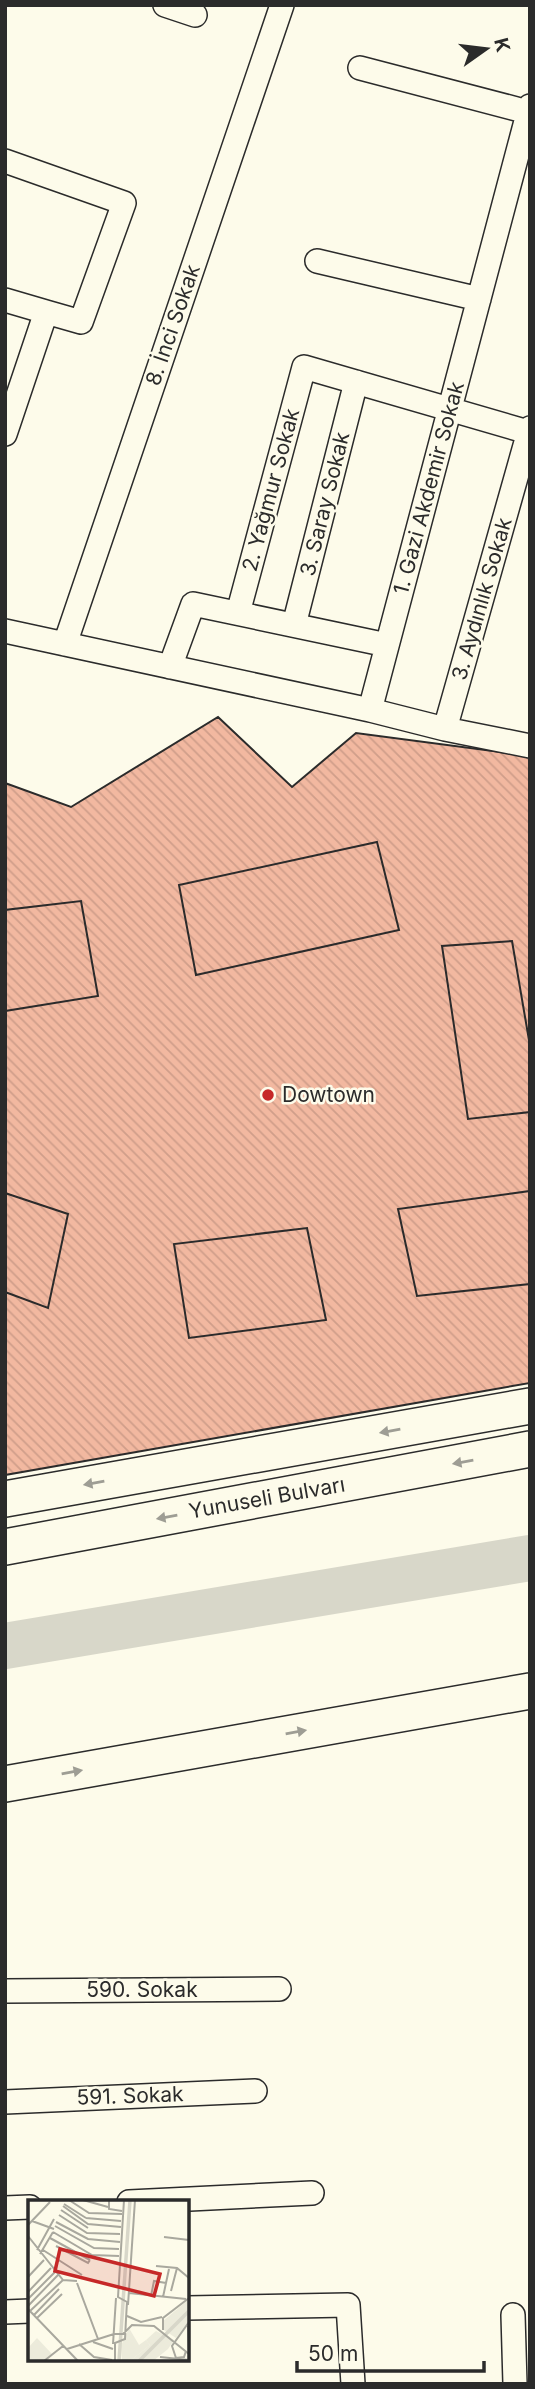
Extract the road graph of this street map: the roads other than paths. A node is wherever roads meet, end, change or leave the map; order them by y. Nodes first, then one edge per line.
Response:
1 (164, 5) edge
2 (282, 5) edge
3 (195, 15) dead end
4 (359, 68) dead end
5 (529, 110) edge
6 (5, 161) edge
7 (317, 261) dead end
8 (478, 299) junction
9 (5, 300) edge
10 (46, 312) junction
11 (356, 382) junction
12 (450, 409) junction
13 (529, 430) edge
14 (5, 434) edge
15 (238, 613) junction
16 (294, 625) junction
17 (5, 631) edge
18 (65, 644) junction
19 (387, 645) junction
20 (170, 667) junction
21 (370, 710) junction
22 (446, 729) junction
23 (530, 746) edge
24 (530, 1406) edge
25 (530, 1450) edge
26 (5, 1499) edge
27 (5, 1546) edge
28 (530, 1690) edge
29 (5, 1784) edge
30 (279, 1989) dead end
31 (5, 1991) edge
32 (255, 2091) dead end
33 (5, 2102) edge
34 (312, 2193) dead end
35 (170, 2200) edge
36 (28, 2207) edge
37 (5, 2208) edge
38 (189, 2308) edge
39 (28, 2311) edge
40 (5, 2312) edge
41 (513, 2315) dead end
42 (354, 2384) edge
43 (515, 2384) edge

1 - 3 street
2 - 18 street, 8. İnci Sokak
4 - 5 street
5 - 8 street, 1. Gazi Akdemir Sokak
6 - 10 street
7 - 8 street
8 - 12 street, 1. Gazi Akdemir Sokak
9 - 10 street
10 - 14 street
11 - 12 street
11 - 15 street, 2. Yağmur Sokak
11 - 16 street, 3. Saray Sokak
12 - 13 street
12 - 19 street, 1. Gazi Akdemir Sokak
13 - 22 street, 3. Aydınlık Sokak
15 - 16 street
15 - 20 street
16 - 19 street
17 - 18 street
18 - 20 street
19 - 21 street, 1. Gazi Akdemir Sokak
20 - 21 street
21 - 22 street
22 - 23 street
24 -> 26 main road
25 -> 27 main road, Yunuseli Bulvarı
29 -> 28 main road
30 - 31 street, 590. Sokak
32 - 33 street, 591. Sokak
34 - 35 street
36 - 37 street
38 - 42 street
39 - 40 street
41 - 43 street

